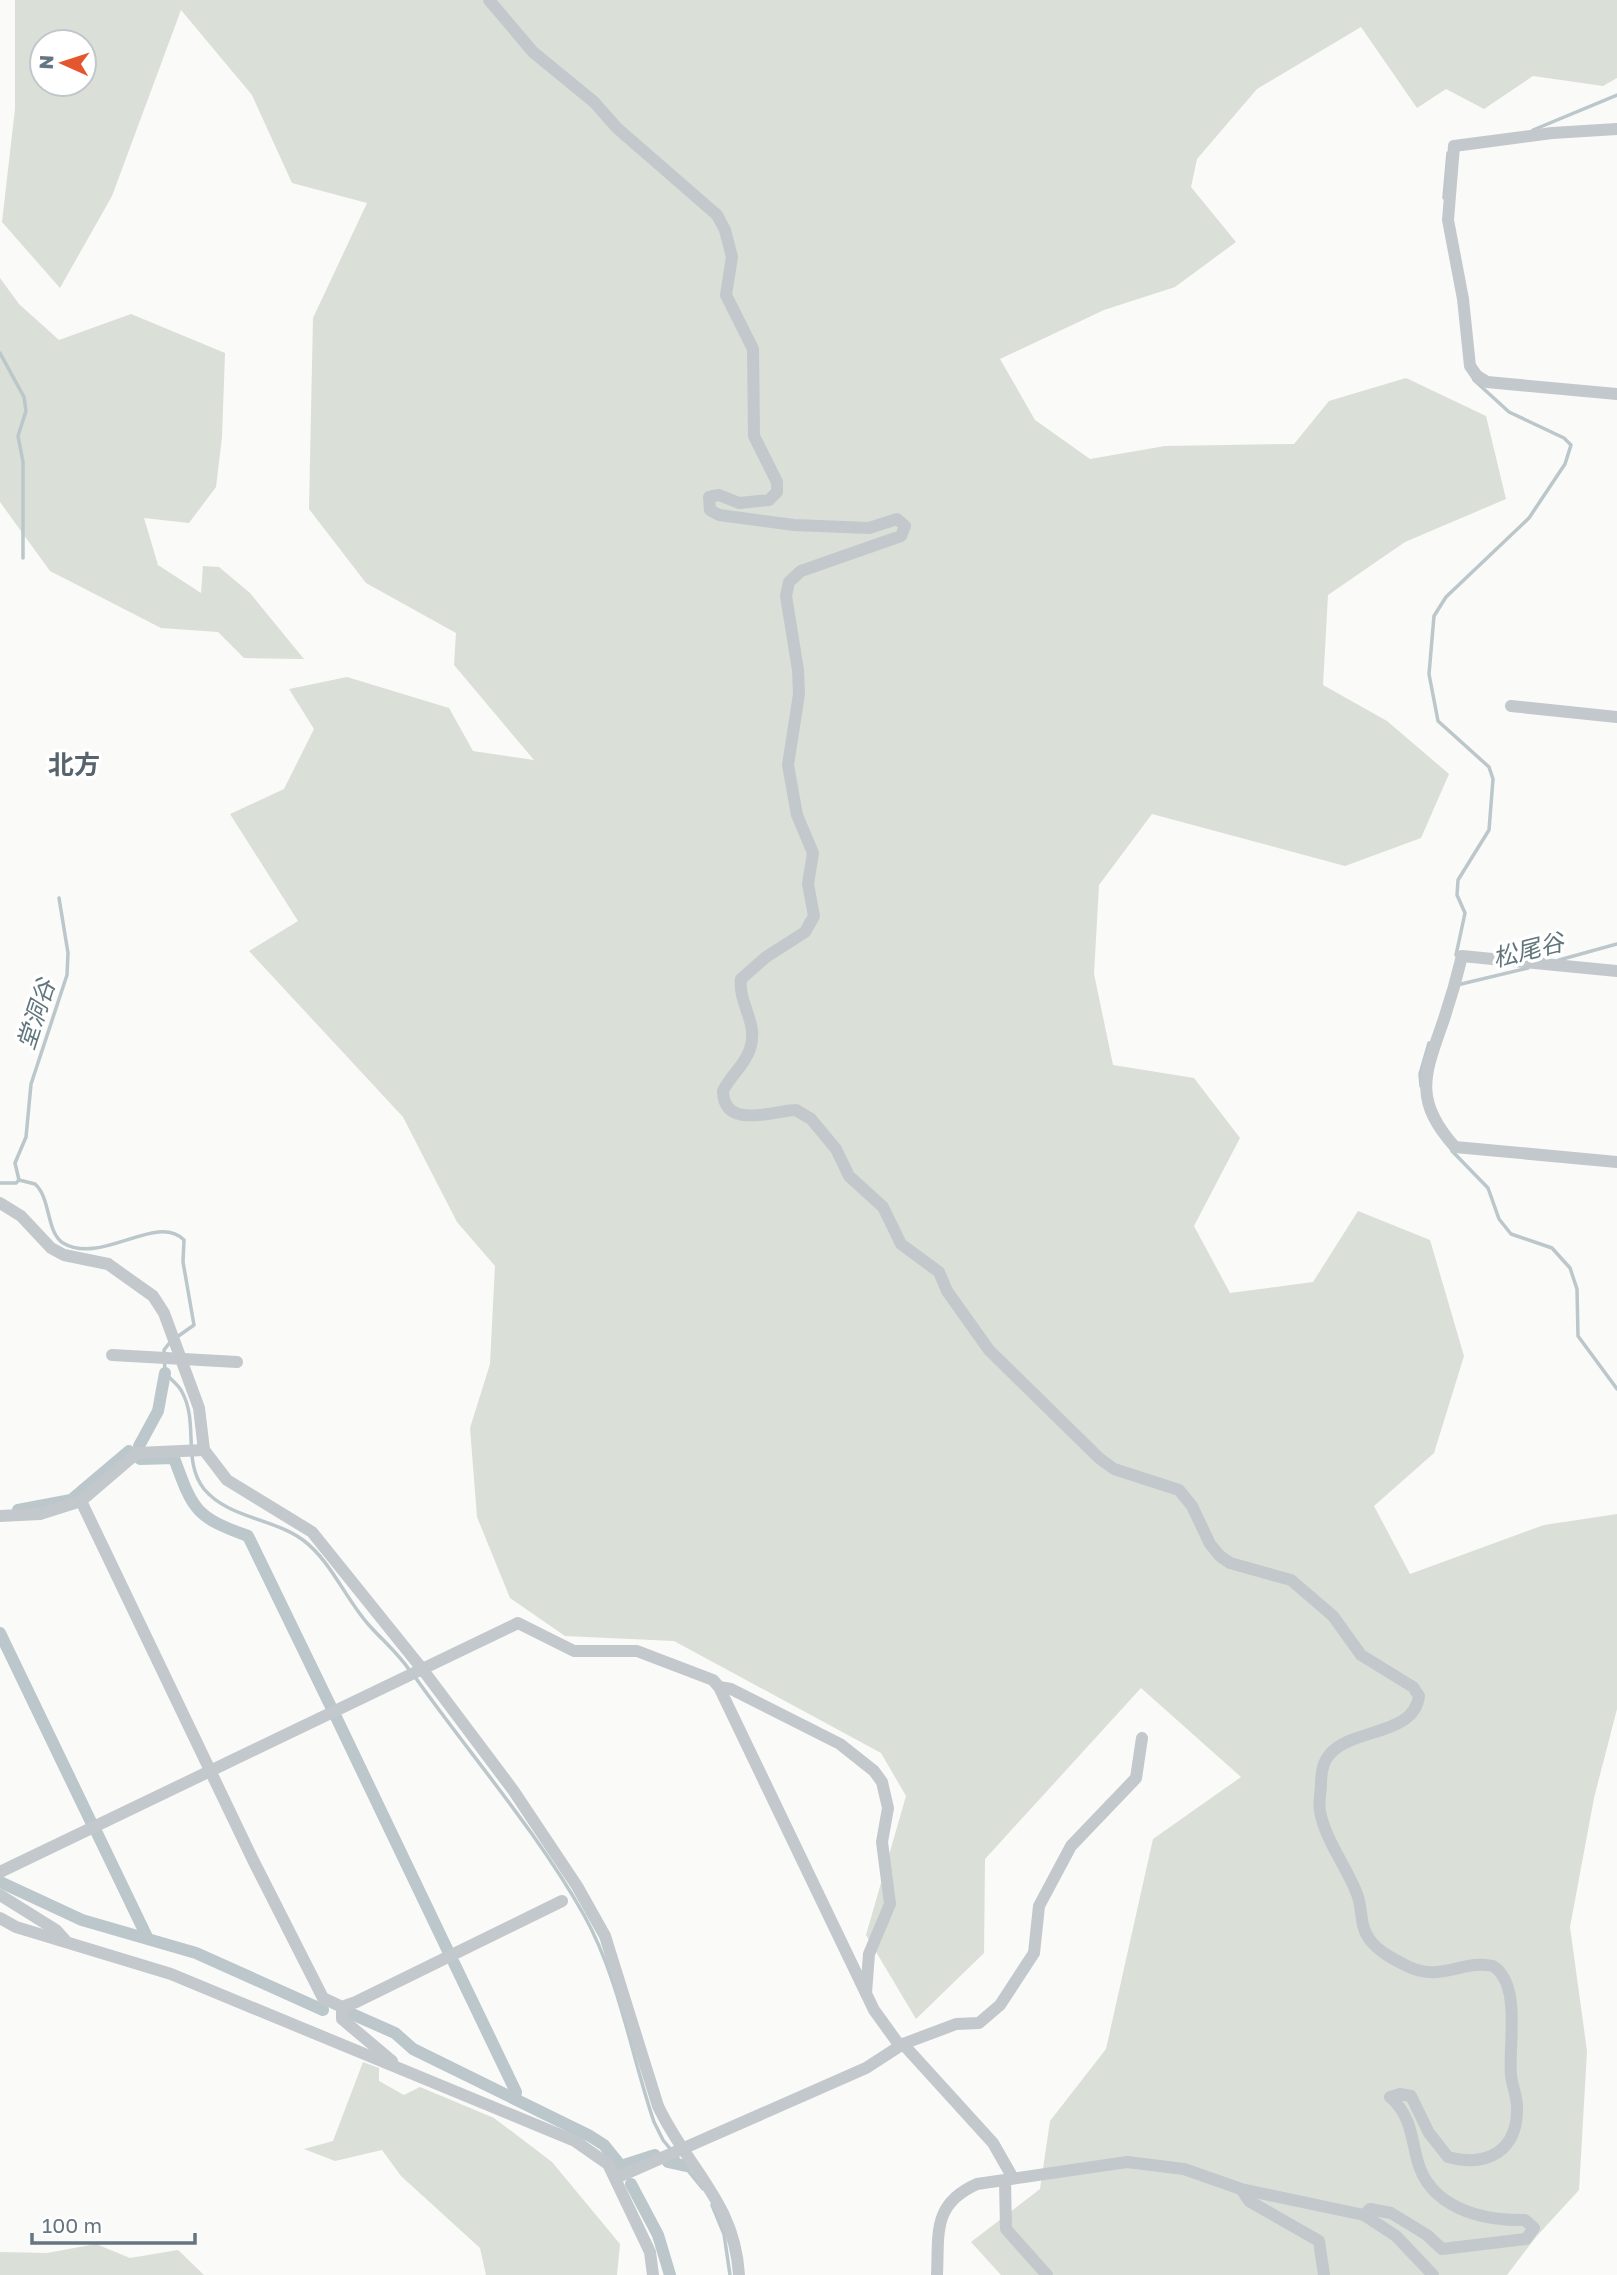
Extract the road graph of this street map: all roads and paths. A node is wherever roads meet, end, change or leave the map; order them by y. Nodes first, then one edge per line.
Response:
1 (489, 0) edge
2 (1617, 129) edge
3 (1617, 394) edge
4 (1511, 706) dead end
5 (1617, 717) edge
6 (1617, 971) edge
7 (1617, 1162) edge
8 (0, 1203) edge
9 (112, 1355) dead end
10 (237, 1362) dead end
11 (204, 1450) junction
12 (81, 1501) junction
13 (0, 1516) edge
14 (423, 1670) junction
15 (719, 1687) junction
16 (1142, 1738) dead end
17 (212, 1771) junction
18 (0, 1872) edge
19 (0, 1895) edge
20 (562, 1901) dead end
21 (0, 1918) edge
22 (66, 1942) junction
23 (866, 1993) junction
24 (342, 2007) junction
25 (902, 2045) junction
26 (394, 2065) junction
27 (684, 2150) junction
28 (616, 2178) junction
29 (1009, 2180) junction
30 (1241, 2189) junction
31 (1364, 2215) junction
32 (653, 2275) edge
33 (739, 2275) edge
34 (937, 2275) edge
35 (1047, 2275) edge
36 (1324, 2275) edge
37 (1433, 2275) edge

1 - 31 street
2 - 3 street
4 - 5 street
6 - 7 street
8 - 11 street
9 - 10 street, bridge
11 - 12 street
11 - 14 street
12 - 13 street
12 - 17 street
14 - 15 street
14 - 17 street
14 - 27 street
15 - 23 street
15 - 23 street
16 - 25 street
17 - 18 street
17 - 24 street
19 - 22 street
20 - 24 street
21 - 22 street
22 - 26 street
23 - 25 street
24 - 26 street
25 - 27 street
25 - 29 street
26 - 28 street
27 - 28 street
27 - 33 street
28 - 32 street
29 - 30 street
29 - 34 street
29 - 35 street
30 - 31 street
30 - 36 street
31 - 37 street

